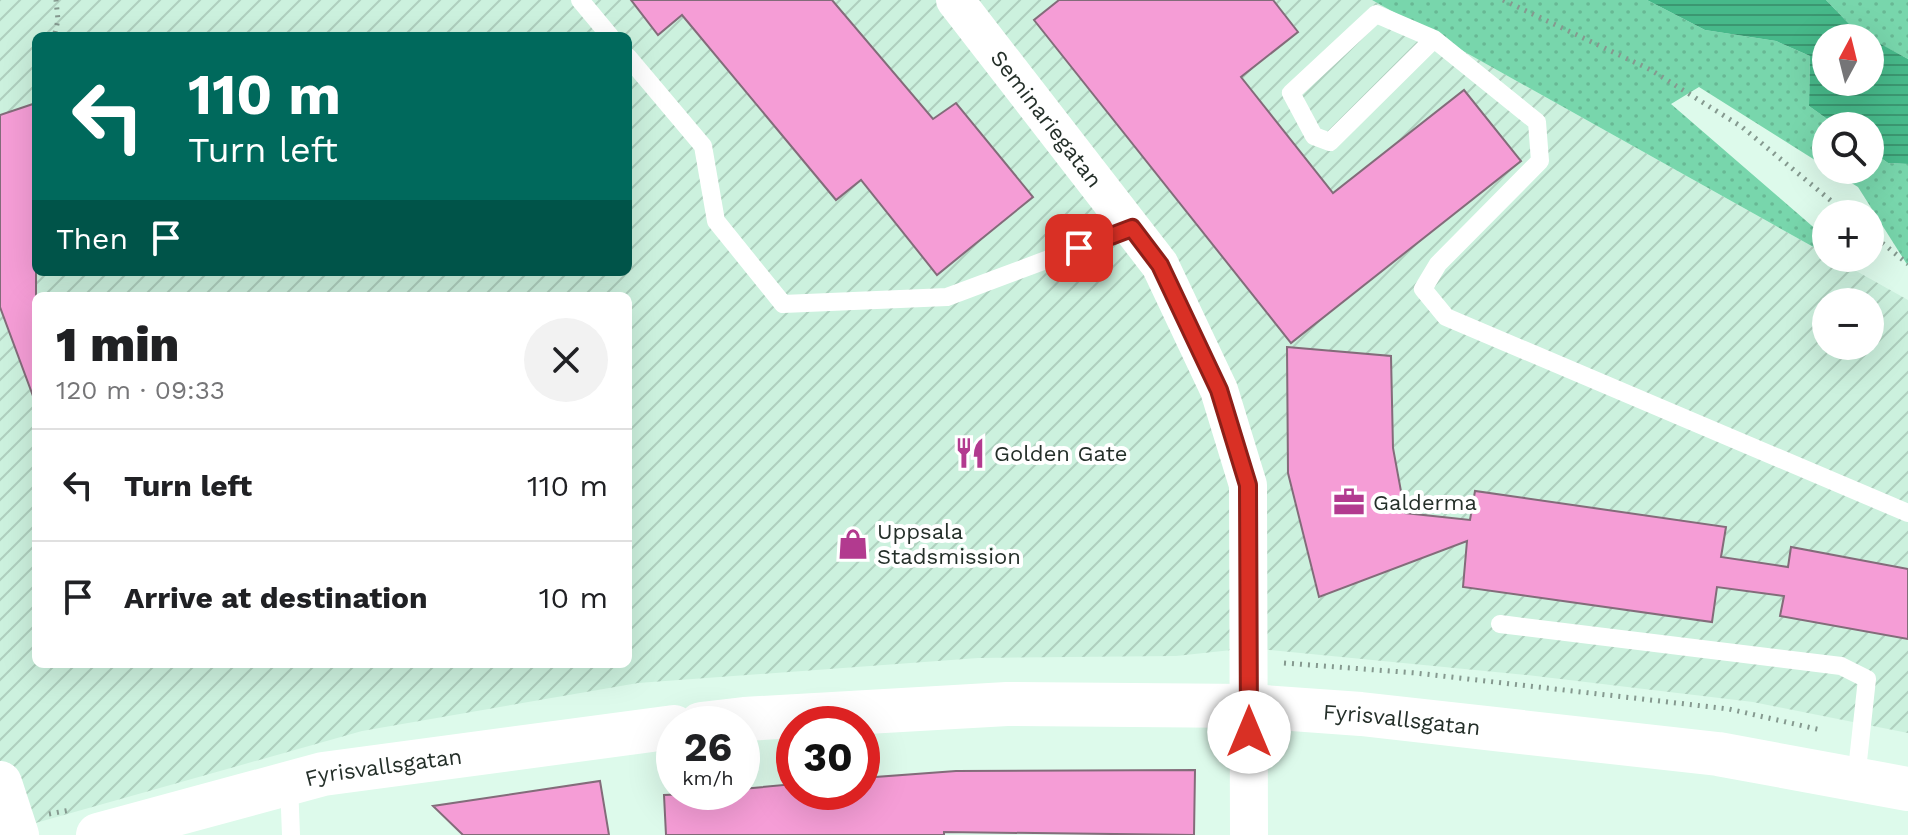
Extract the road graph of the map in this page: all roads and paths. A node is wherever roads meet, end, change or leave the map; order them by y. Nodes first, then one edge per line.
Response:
1 (56, 0) edge
2 (580, 0) edge
3 (955, 0) edge
4 (1503, 0) edge
5 (55, 32) edge
6 (607, 32) edge
7 (1434, 39) junction
8 (632, 62) edge
9 (1830, 200) edge
10 (1132, 228) junction
11 (1884, 244) edge
12 (1908, 264) edge
13 (1908, 513) edge
14 (1500, 624) dead end
15 (1249, 706) junction
16 (760, 718) edge
17 (656, 729) edge
18 (1856, 779) junction
19 (0, 783) edge
20 (289, 783) junction
21 (1908, 789) edge
22 (17, 835) edge
23 (98, 835) edge
24 (291, 835) edge
25 (1249, 835) edge

1 - 5 path
2 - 6 lane
3 - 10 street, Seminariegatan
4 - 9 path
7 - 7 lane
7 - 13 lane
8 - 10 lane
10 - 15 street, Seminariegatan
11 - 12 path
14 - 18 lane
15 - 16 street, Fyrisvallsgatan
15 - 18 street, Fyrisvallsgatan
15 - 25 street, Seminariegatan
17 - 20 street, Fyrisvallsgatan
18 - 21 street, Fyrisvallsgatan
19 - 22 street
20 - 23 street, Fyrisvallsgatan
20 - 24 lane

